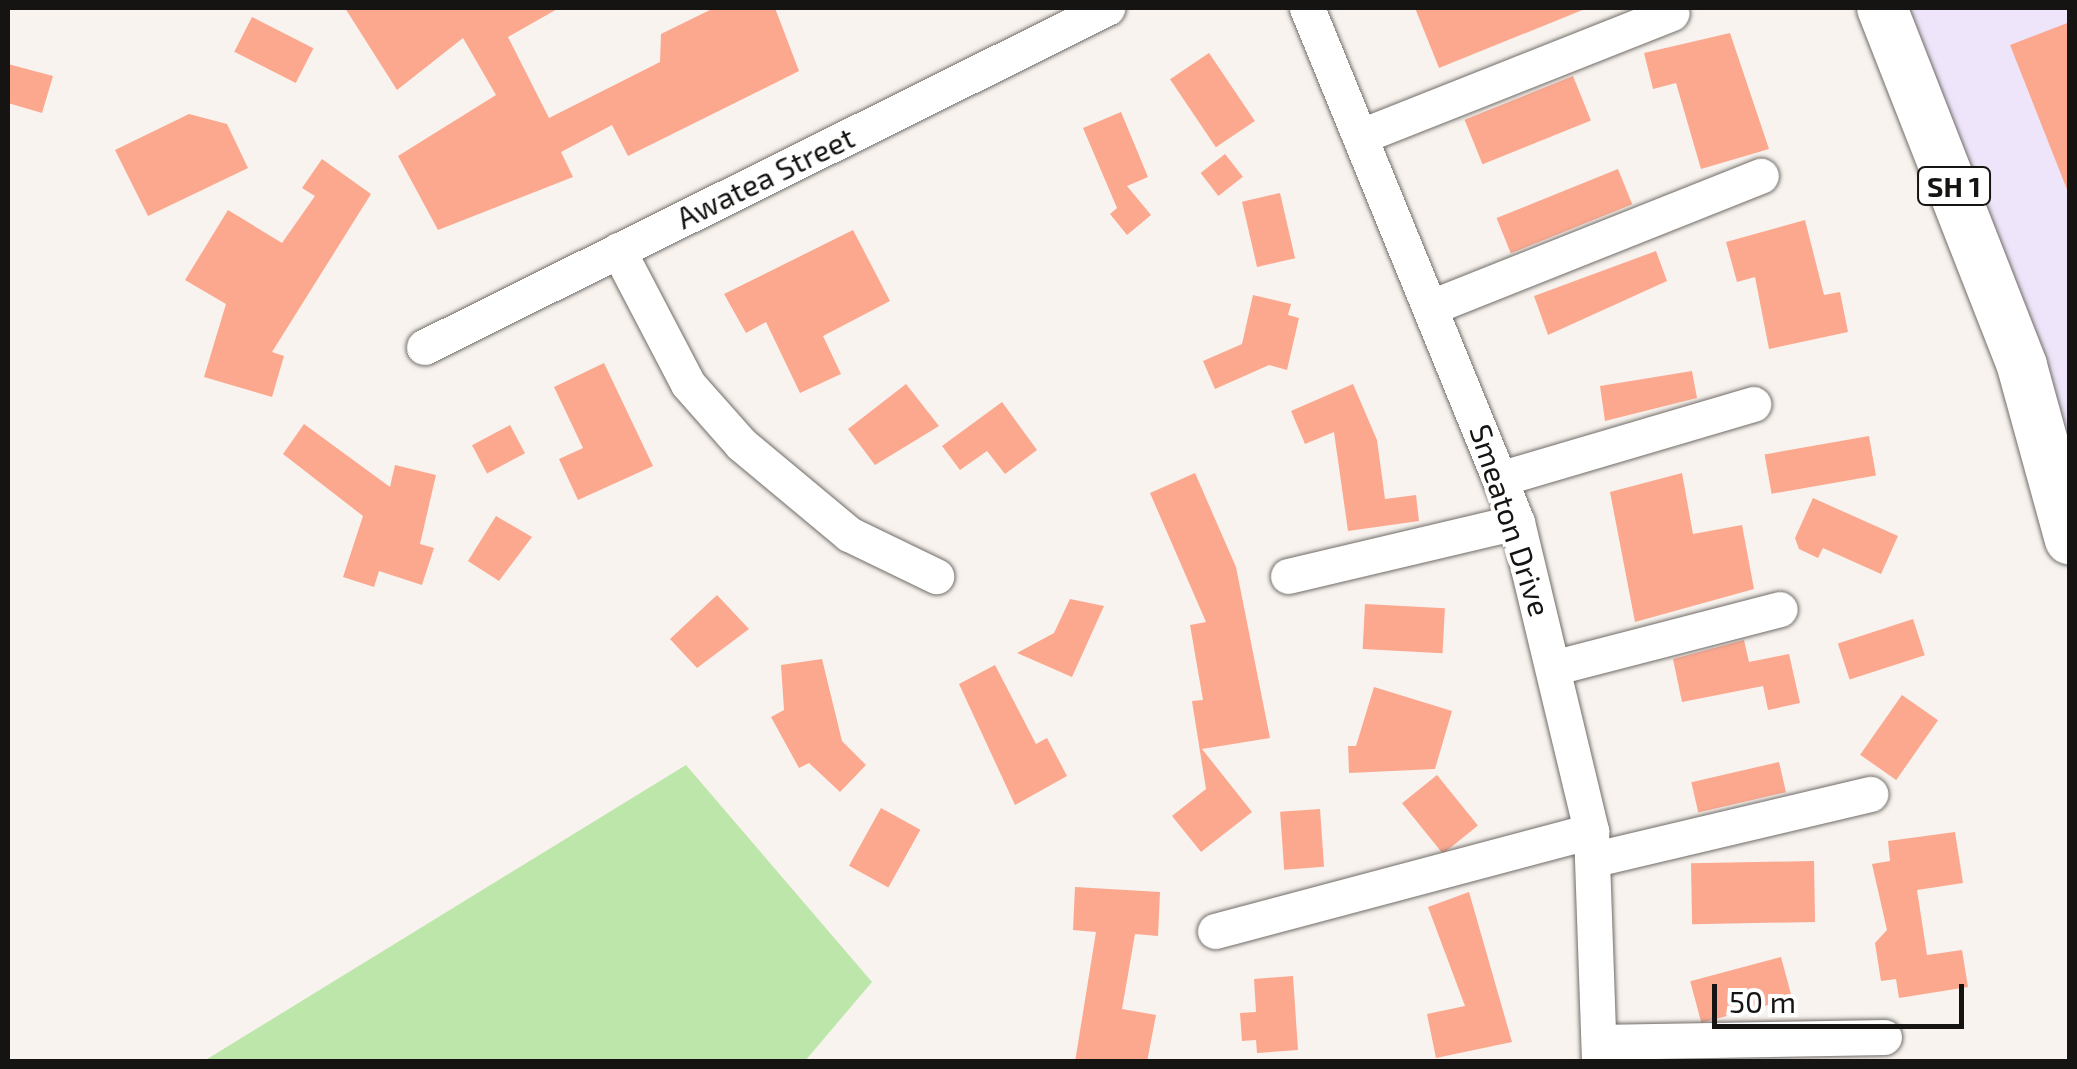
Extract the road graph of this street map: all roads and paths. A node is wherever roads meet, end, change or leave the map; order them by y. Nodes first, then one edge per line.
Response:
1 (1107, 8) edge
2 (1307, 8) edge
3 (1882, 8) edge
4 (1671, 13) dead end
5 (1362, 136) junction
6 (1761, 176) dead end
7 (618, 250) junction
8 (1431, 307) junction
9 (424, 347) dead end
10 (1753, 404) dead end
11 (1502, 478) junction
12 (1517, 522) junction
13 (2070, 540) edge
14 (936, 576) dead end
15 (1288, 576) dead end
16 (1780, 610) dead end
17 (1556, 666) junction
18 (1870, 794) dead end
19 (1593, 845) junction
20 (1216, 931) dead end
21 (1884, 1036) dead end
22 (1599, 1052) edge

1 - 7 street, Awatea Street
2 - 5 street, Smeaton Drive
3 - 13 highway, SH 1
4 - 5 street
5 - 8 street, Smeaton Drive
6 - 8 street
7 - 9 street, Awatea Street
7 - 14 street
8 - 11 street, Smeaton Drive
10 - 11 street
11 - 12 street, Smeaton Drive
12 - 15 street
12 - 17 street, Smeaton Drive
16 - 17 street
17 - 19 street, Smeaton Drive
18 - 19 street
19 - 20 street
19 - 22 street, Smeaton Drive
21 - 22 street

